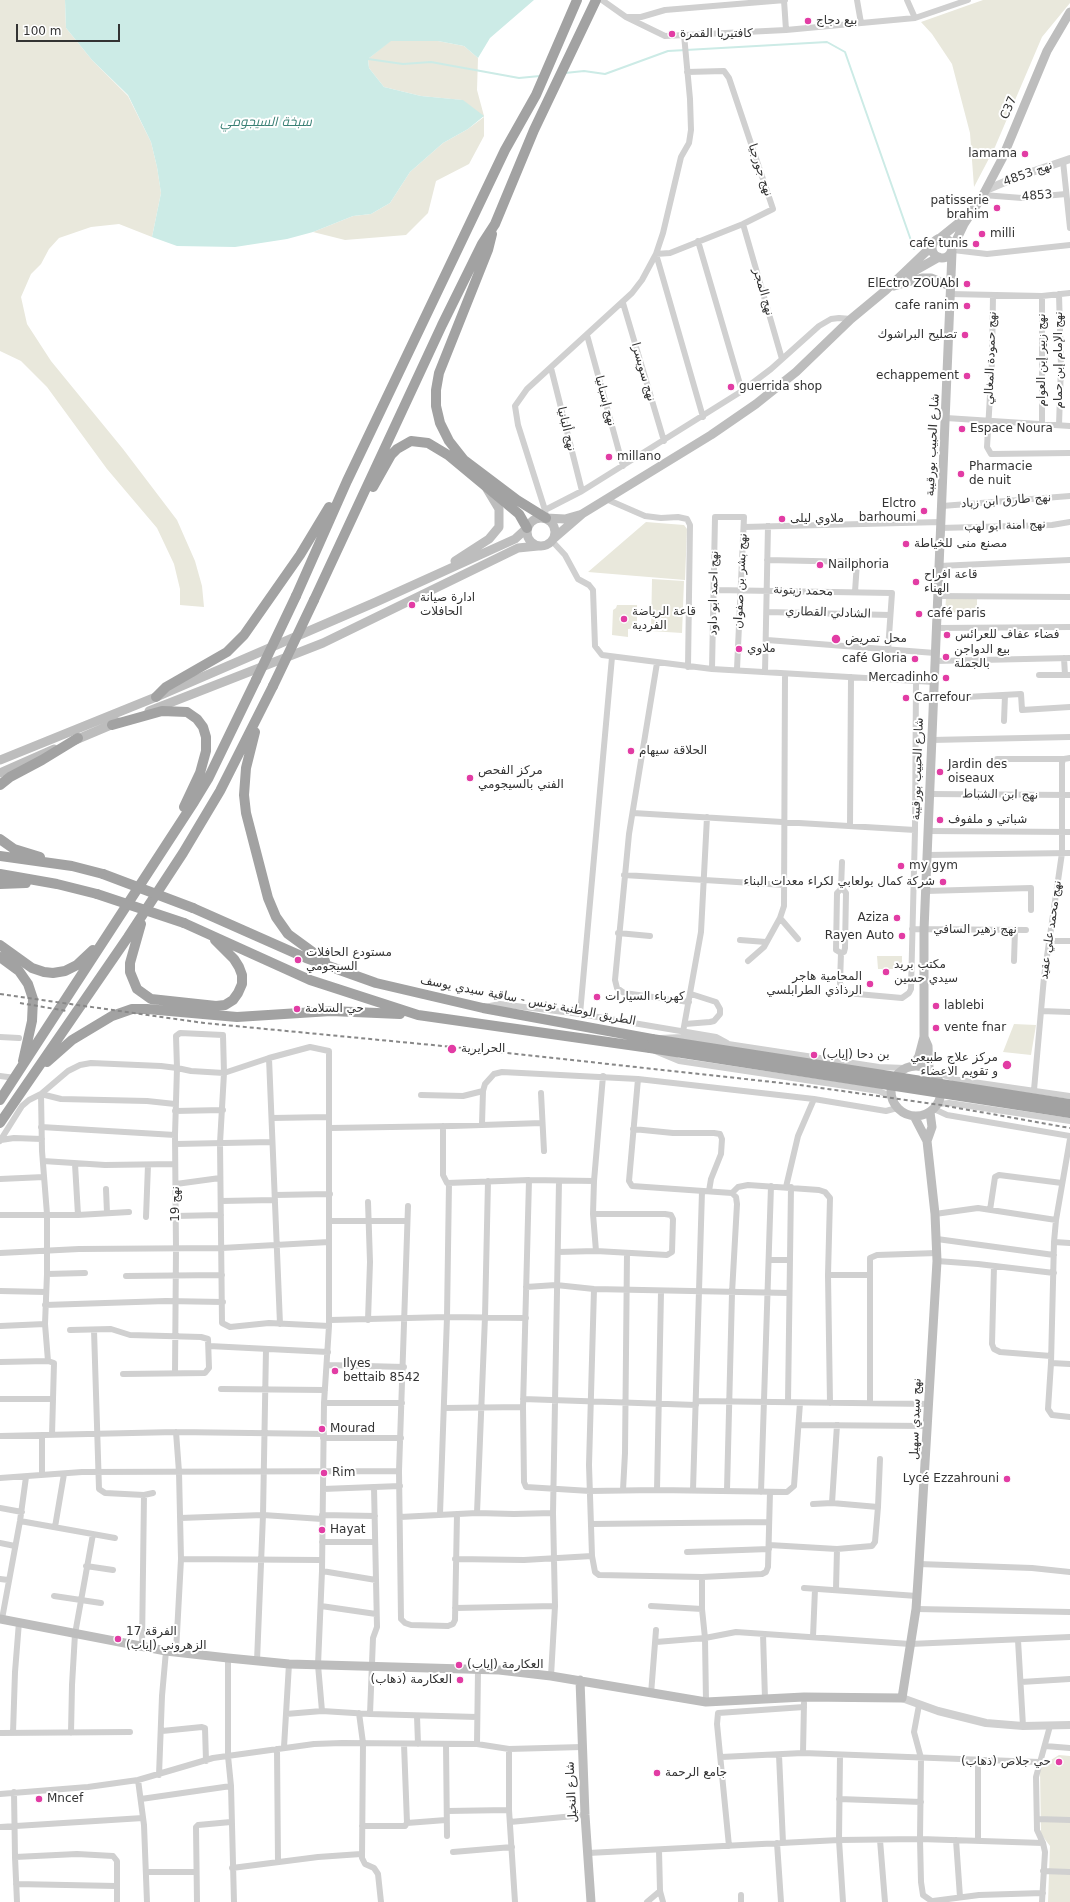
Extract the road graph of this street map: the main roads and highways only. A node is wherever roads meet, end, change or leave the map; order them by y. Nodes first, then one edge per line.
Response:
1 (577, 0) edge
2 (596, 0) edge
3 (1070, 12) edge
4 (970, 213) junction
5 (495, 224) junction
6 (940, 238) junction
7 (932, 246) junction
8 (952, 249) junction
9 (940, 258) junction
10 (890, 288) junction
11 (950, 290) junction
12 (347, 481) junction
13 (486, 488) junction
14 (545, 514) junction
15 (582, 514) junction
16 (351, 518) junction
17 (527, 528) junction
18 (553, 540) junction
19 (538, 546) junction
20 (437, 574) junction
21 (156, 697) junction
22 (262, 707) junction
23 (112, 725) junction
24 (78, 738) junction
25 (0, 760) edge
26 (0, 773) edge
27 (0, 785) edge
28 (0, 839) edge
29 (170, 840) junction
30 (0, 856) edge
31 (72, 866) junction
32 (0, 874) edge
33 (0, 884) edge
34 (57, 884) junction
35 (143, 915) junction
36 (110, 931) junction
37 (209, 934) junction
38 (0, 945) edge
39 (0, 957) edge
40 (340, 972) junction
41 (418, 1015) junction
42 (924, 1037) junction
43 (651, 1044) junction
44 (909, 1067) junction
45 (21, 1069) junction
46 (931, 1070) junction
47 (33, 1076) junction
48 (0, 1100) edge
49 (1070, 1104) edge
50 (934, 1108) junction
51 (1070, 1113) edge
52 (914, 1116) junction
53 (0, 1123) edge
54 (927, 1141) junction
55 (1, 1619) edge
56 (580, 1680) junction
57 (591, 1902) edge

1 - 12 highway
2 - 5 highway
3 - 4 main road, C37
4 - 6 main road
4 - 8 main road
5 - 14 highway
5 - 16 highway
6 - 7 main road
6 - 8 main road
7 - 9 main road
7 - 10 main road
8 - 9 main road
8 - 11 main road, شارع الحبيب بورقيبة
9 - 10 main road
9 - 11 main road
10 - 11 main road
10 - 15 main road
11 - 42 main road, شارع الحبيب بورقيبة
12 - 21 highway
12 - 29 highway, bridge
13 - 16 highway
13 - 17 highway
13 - 20 main road
14 - 15 main road
14 - 17 main road
14 - 18 main road
15 - 18 main road
16 - 22 highway, bridge
17 - 19 main road
17 - 20 main road
18 - 19 main road
19 - 23 main road
20 - 21 main road
21 - 25 main road
22 - 35 highway
22 - 40 highway
23 - 24 main road
23 - 29 highway
24 - 26 main road
24 - 27 highway
28 - 31 highway
29 - 36 highway
30 - 31 highway, الطريق الوطنية تونس - ساقية سيدي يوسف
31 - 40 highway, الطريق الوطنية تونس - ساقية سيدي يوسف, bridge
32 - 34 highway, الطريق الوطنية تونس - ساقية سيدي يوسف
33 - 34 highway
34 - 37 highway, الطريق الوطنية تونس - ساقية سيدي يوسف, bridge
35 - 37 highway
35 - 47 highway
36 - 38 highway
36 - 45 highway
37 - 41 highway, الطريق الوطنية تونس - ساقية سيدي يوسف
39 - 45 highway
40 - 43 highway, الطريق الوطنية تونس - ساقية سيدي يوسف
41 - 43 highway, الطريق الوطنية تونس - ساقية سيدي يوسف
41 - 47 highway
42 - 44 main road, شارع الحبيب بورقيبة
42 - 46 main road, شارع الحبيب بورقيبة
43 - 49 highway, الطريق الوطنية تونس - ساقية سيدي يوسف, bridge
43 - 51 highway, الطريق الوطنية تونس - ساقية سيدي يوسف, bridge
44 - 46 main road
44 - 52 main road
45 - 48 highway
46 - 50 main road
47 - 53 highway
50 - 52 main road
50 - 54 main road, نهج سيدي سهيل
52 - 54 main road, نهج سيدي سهيل
54 - 56 main road, نهج سيدي سهيل
55 - 56 main road
56 - 57 main road, شارع النخيل

